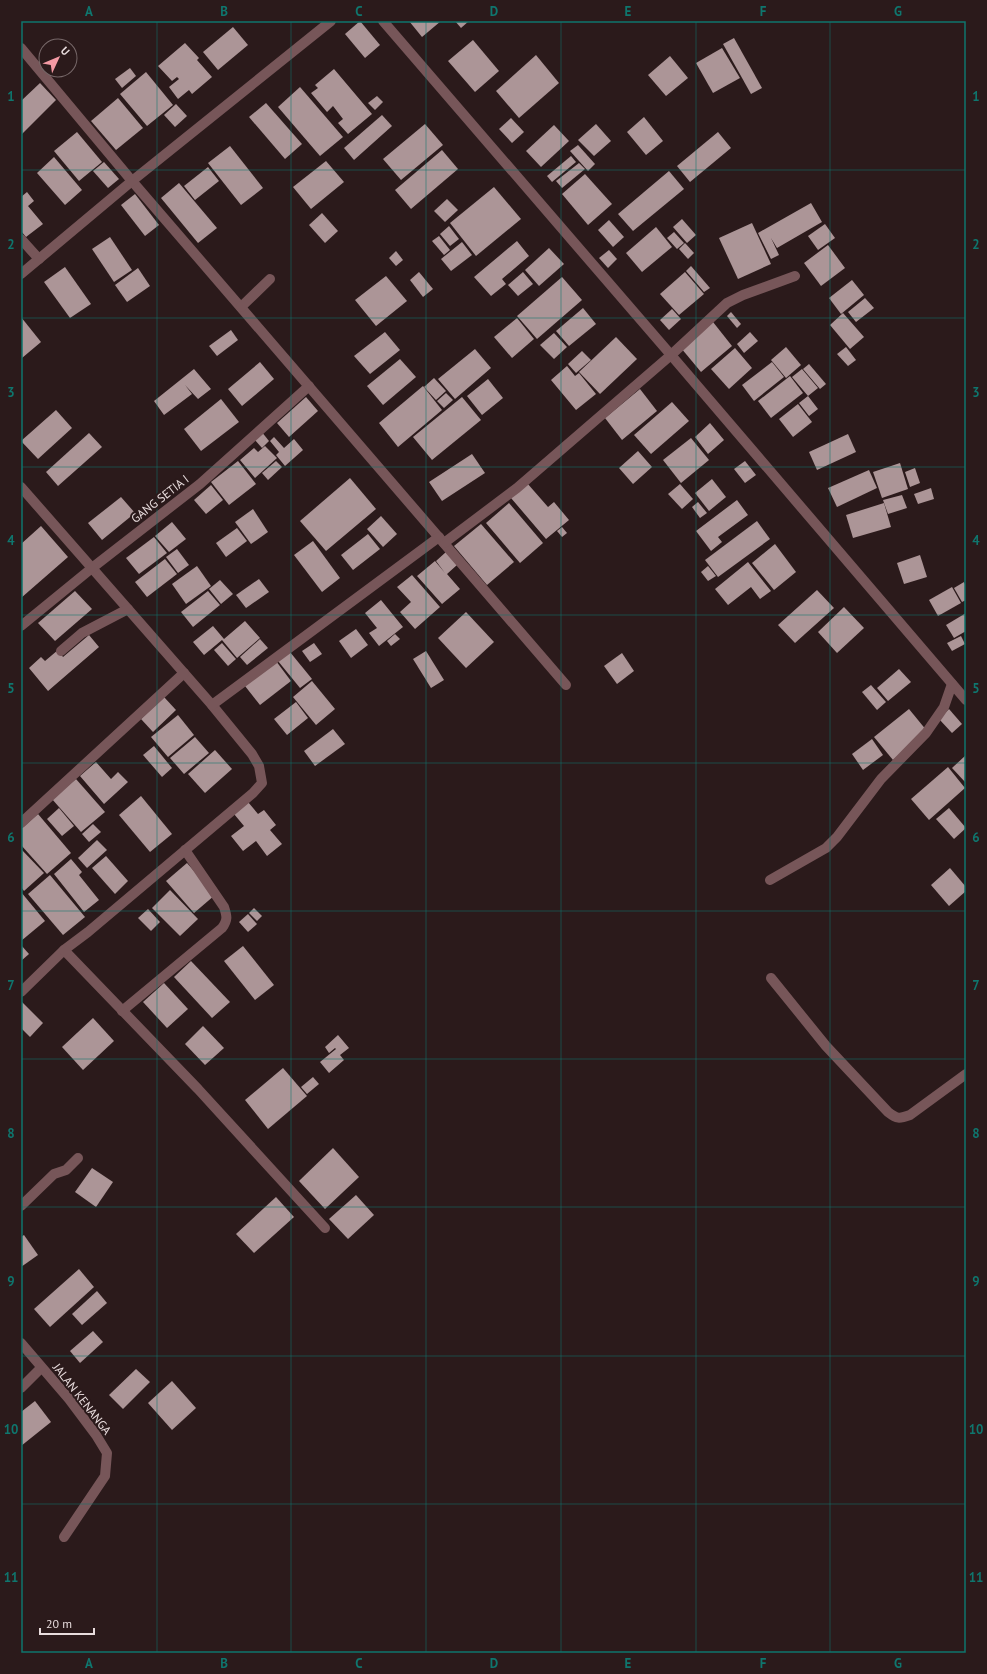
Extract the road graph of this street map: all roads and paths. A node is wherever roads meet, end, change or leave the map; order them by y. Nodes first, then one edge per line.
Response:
1 (331, 21) edge
2 (383, 21) edge
3 (21, 48) edge
4 (132, 181) junction
5 (21, 239) edge
6 (39, 259) junction
7 (21, 274) edge
8 (795, 276) dead end
9 (270, 279) dead end
10 (241, 307) junction
11 (671, 355) junction
12 (309, 386) junction
13 (21, 487) edge
14 (442, 540) junction
15 (92, 568) junction
16 (128, 609) junction
17 (21, 626) edge
18 (61, 651) dead end
19 (184, 673) junction
20 (952, 684) junction
21 (566, 685) dead end
22 (966, 700) edge
23 (212, 705) junction
24 (21, 823) edge
25 (185, 850) junction
26 (770, 880) dead end
27 (64, 950) junction
28 (771, 978) dead end
29 (21, 992) edge
30 (122, 1011) junction
31 (966, 1074) edge
32 (78, 1158) dead end
33 (21, 1206) edge
34 (325, 1228) dead end
35 (21, 1343) edge
36 (41, 1368) junction
37 (21, 1388) edge
38 (64, 1537) dead end

1 - 4 street
2 - 11 street
3 - 4 street
4 - 6 street
4 - 10 street
5 - 6 street
6 - 7 street
8 - 11 street
9 - 10 street
10 - 12 street
11 - 14 street
11 - 20 street
12 - 14 street
12 - 15 street, GANG SETIA I
13 - 15 street
14 - 21 street
14 - 23 street
15 - 16 street
15 - 17 street, GANG SETIA I
16 - 18 street
16 - 19 street
19 - 23 street
19 - 24 street
20 - 22 street
20 - 26 street
23 - 25 street
25 - 27 street
25 - 30 street
27 - 29 street
27 - 30 street
28 - 31 street
30 - 34 street
32 - 33 street
35 - 36 street, JALAN KENANGA
36 - 37 street
36 - 38 street, JALAN KENANGA

